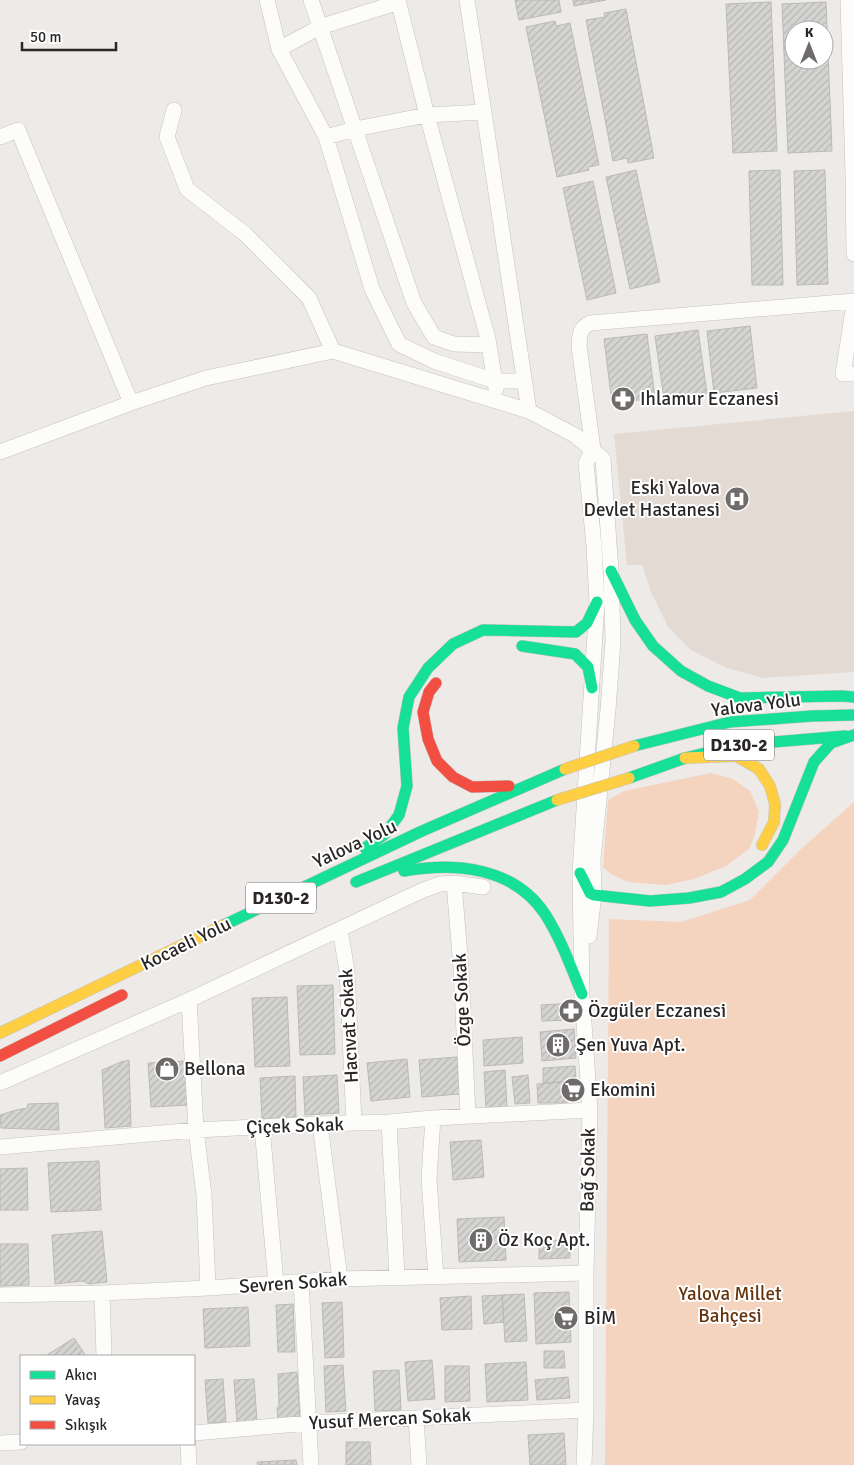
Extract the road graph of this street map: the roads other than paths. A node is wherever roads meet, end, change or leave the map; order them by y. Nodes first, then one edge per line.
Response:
1 (267, 0) edge
2 (311, 0) edge
3 (467, 0) edge
4 (848, 0) edge
5 (398, 1) edge
6 (320, 27) junction
7 (279, 49) junction
8 (174, 110) dead end
9 (484, 112) junction
10 (427, 115) junction
11 (355, 129) junction
12 (0, 137) edge
13 (326, 137) junction
14 (854, 254) edge
15 (854, 303) edge
16 (489, 346) junction
17 (333, 351) junction
18 (854, 374) edge
19 (494, 381) junction
20 (524, 381) junction
21 (498, 402) junction
22 (131, 403) junction
23 (529, 411) junction
24 (592, 449) junction
25 (0, 452) edge
26 (611, 571) junction
27 (597, 602) junction
28 (508, 646) dead end
29 (443, 674) dead end
30 (592, 688) junction
31 (854, 697) edge
32 (854, 715) edge
33 (854, 735) edge
34 (685, 758) junction
35 (540, 780) junction
36 (757, 853) dead end
37 (594, 859) junction
38 (580, 873) junction
39 (329, 875) junction
40 (727, 876) dead end
41 (365, 878) junction
42 (602, 878) dead end
43 (454, 884) junction
44 (347, 886) dead end
45 (483, 887) dead end
46 (615, 887) dead end
47 (594, 895) junction
48 (340, 929) junction
49 (128, 992) dead end
50 (582, 994) junction
51 (189, 1000) junction
52 (0, 1033) edge
53 (0, 1056) edge
54 (0, 1083) edge
55 (590, 1110) junction
56 (468, 1116) junction
57 (433, 1118) junction
58 (389, 1122) junction
59 (354, 1123) junction
60 (320, 1124) junction
61 (262, 1127) junction
62 (196, 1130) junction
63 (0, 1147) edge
64 (586, 1273) junction
65 (397, 1277) junction
66 (436, 1277) junction
67 (340, 1279) junction
68 (301, 1282) junction
69 (276, 1283) junction
70 (208, 1288) junction
71 (102, 1294) junction
72 (0, 1295) edge
73 (104, 1355) edge
74 (586, 1410) junction
75 (416, 1418) junction
76 (310, 1423) junction
77 (195, 1433) edge
78 (20, 1442) edge
79 (0, 1444) edge
80 (188, 1445) edge
81 (188, 1465) edge
82 (311, 1465) edge
83 (418, 1465) edge
84 (584, 1465) edge

1 - 7 street
2 - 6 street
3 - 9 street
4 - 14 street
5 - 6 street
5 - 10 street
6 - 7 street
6 - 11 street
7 - 13 street
8 - 17 street
9 - 10 street
9 - 20 street
10 - 11 street
10 - 16 street
11 - 13 street
11 - 16 street
12 - 22 street
13 - 19 street
15 - 18 street
15 - 24 street
16 - 19 street
17 - 21 street
17 - 22 street
19 - 20 street
19 - 21 street
20 - 23 street
21 - 23 street
22 - 25 street
23 - 24 street
24 - 26 street
24 - 27 street
26 - 31 highway
26 - 37 street
27 - 30 street
27 - 39 highway
28 - 30 highway
29 - 35 highway
30 - 38 street
32 - 35 highway, Yalova Yolu / D130-2, bridge
33 - 34 highway, D130-2
33 - 47 highway
34 - 36 highway
34 - 41 highway, D130-2, bridge
35 - 39 highway, Yalova Yolu / D130-2
37 - 42 highway
37 - 47 street
38 - 47 highway
38 - 50 street
39 - 52 highway, Yalova Yolu / D130-2
40 - 46 highway
41 - 44 highway, D130-2
41 - 50 highway
43 - 45 street
43 - 48 street
43 - 56 street, Özge Sokak
47 - 50 street
48 - 51 street
48 - 59 street, Hacıvat Sokak
49 - 53 highway, Kocaeli̇ Yolu
50 - 55 street, Bağ Sokak
51 - 54 street
51 - 62 street
55 - 56 street, Çiçek Sokak
55 - 64 street, Bağ Sokak
56 - 57 street, Çiçek Sokak
57 - 58 street, Çiçek Sokak
57 - 66 street
58 - 59 street, Çiçek Sokak
58 - 65 street
59 - 60 street, Çiçek Sokak
60 - 61 street, Çiçek Sokak
60 - 67 street
61 - 62 street, Çiçek Sokak
61 - 69 street
62 - 63 street, Çiçek Sokak
62 - 70 street
64 - 66 street, Sevren Sokak
64 - 74 street, Bağ Sokak
65 - 66 street, Sevren Sokak
65 - 67 street, Sevren Sokak
67 - 68 street, Sevren Sokak
68 - 69 street, Sevren Sokak
68 - 76 street
69 - 70 street, Sevren Sokak
70 - 71 street, Sevren Sokak
71 - 72 street, Sevren Sokak
71 - 73 street
74 - 75 street, Yusuf Mercan Sokak
74 - 84 street, Bağ Sokak
75 - 76 street, Yusuf Mercan Sokak
75 - 83 street
76 - 77 street, Yusuf Mercan Sokak
76 - 82 street
78 - 79 street
80 - 81 street

